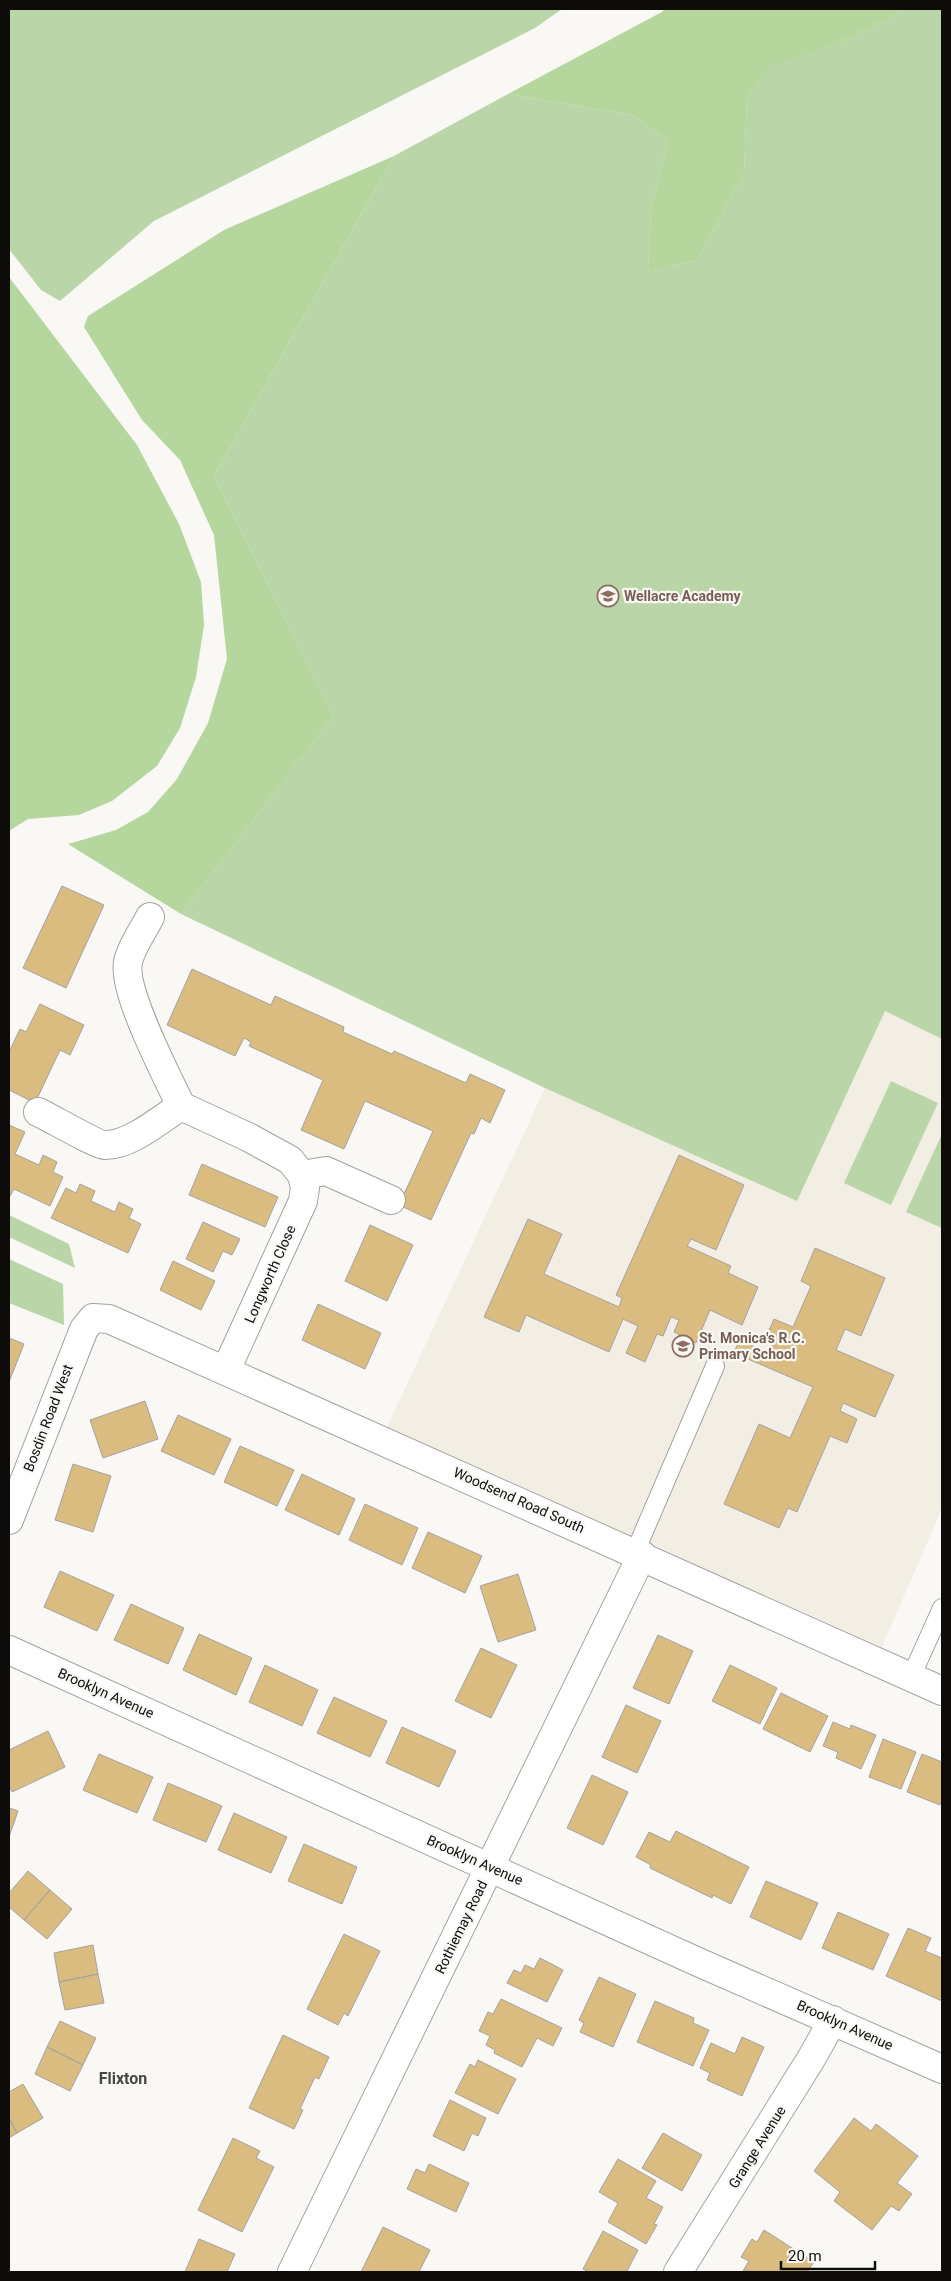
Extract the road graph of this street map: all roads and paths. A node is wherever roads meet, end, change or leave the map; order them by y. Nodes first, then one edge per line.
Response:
1 (150, 917) dead end
2 (181, 1106) junction
3 (38, 1112) dead end
4 (302, 1176) junction
5 (391, 1200) dead end
6 (93, 1318) joint
7 (715, 1366) dead end
8 (226, 1370) junction
9 (9, 1520) edge
10 (639, 1553) junction
11 (942, 1608) edge
12 (9, 1650) edge
13 (911, 1677) junction
14 (942, 1691) edge
15 (490, 1866) junction
16 (833, 2020) junction
17 (942, 2069) edge
18 (292, 2272) edge
19 (678, 2272) edge

1 - 2 street
2 - 3 street
2 - 4 street
4 - 5 street
4 - 8 street, Longworth Close
6 - 8 street, Woodsend Road South
6 - 9 street, Bosdin Road West
7 - 10 lane
8 - 10 street, Woodsend Road South
10 - 13 street, Woodsend Road South
10 - 15 street, Rothiemay Road
11 - 13 lane
12 - 15 street, Brooklyn Avenue
13 - 14 street, Woodsend Road South
15 - 16 street, Brooklyn Avenue
15 - 18 street, Rothiemay Road
16 - 17 street, Brooklyn Avenue
16 - 19 street, Grange Avenue

